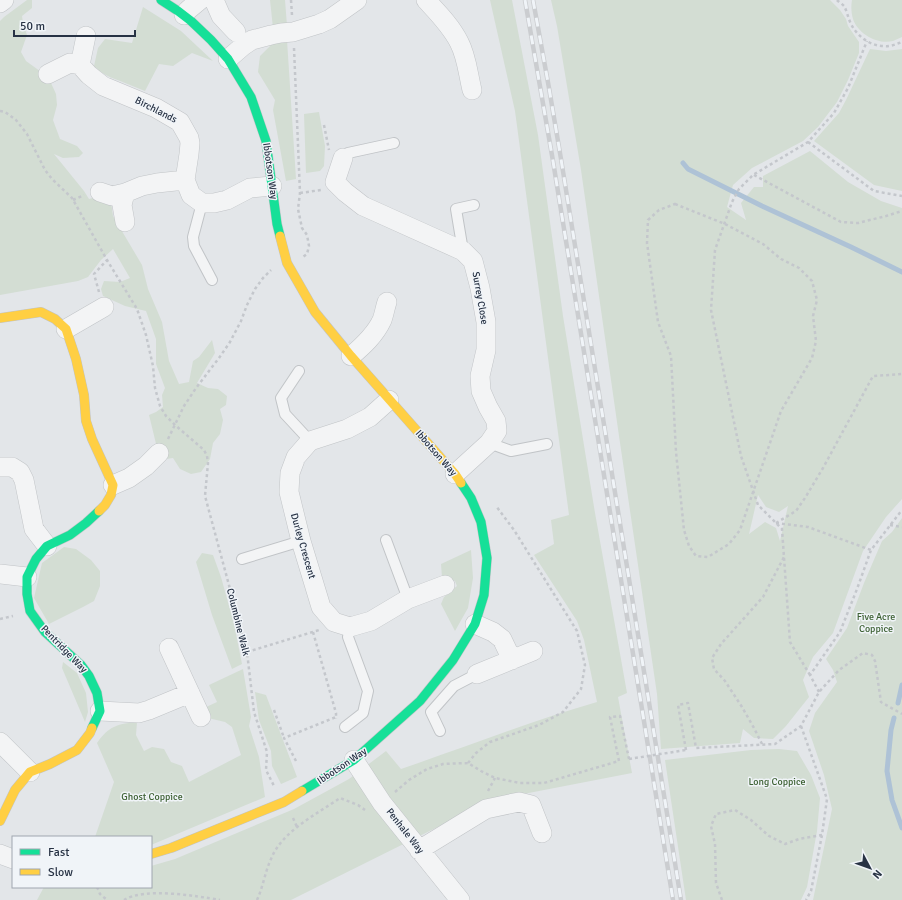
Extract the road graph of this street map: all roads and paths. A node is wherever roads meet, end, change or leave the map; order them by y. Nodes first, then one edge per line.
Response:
1 (4, 0) edge
2 (161, 0) edge
3 (200, 0) edge
4 (214, 0) edge
5 (357, 0) edge
6 (426, 0) edge
7 (837, 0) edge
8 (0, 3) edge
9 (184, 15) junction
10 (236, 32) dead end
11 (86, 36) dead end
12 (867, 41) junction
13 (902, 42) edge
14 (228, 59) junction
15 (80, 65) junction
16 (48, 74) dead end
17 (472, 90) dead end
18 (0, 111) edge
19 (808, 142) junction
20 (394, 143) dead end
21 (343, 158) joint
22 (753, 175) junction
23 (185, 180) junction
24 (331, 185) junction
25 (272, 186) junction
26 (100, 192) dead end
27 (125, 193) junction
28 (300, 193) dead end
29 (902, 196) edge
30 (202, 203) junction
31 (474, 205) dead end
32 (902, 211) edge
33 (125, 222) dead end
34 (724, 224) junction
35 (463, 252) junction
36 (107, 260) junction
37 (287, 263) junction
38 (212, 280) dead end
39 (387, 302) dead end
40 (104, 307) joint
41 (0, 318) edge
42 (66, 329) junction
43 (351, 356) junction
44 (299, 371) dead end
45 (902, 374) edge
46 (389, 400) junction
47 (175, 425) junction
48 (310, 441) junction
49 (489, 443) junction
50 (547, 444) dead end
51 (159, 453) joint
52 (0, 467) edge
53 (455, 474) junction
54 (113, 485) junction
55 (754, 492) junction
56 (902, 510) edge
57 (776, 523) junction
58 (890, 525) junction
59 (902, 527) edge
60 (386, 540) dead end
61 (301, 541) junction
62 (47, 546) junction
63 (871, 550) junction
64 (784, 557) junction
65 (242, 559) dead end
66 (0, 574) edge
67 (28, 577) junction
68 (445, 585) dead end
69 (408, 599) junction
70 (475, 624) junction
71 (342, 625) junction
72 (313, 632) junction
73 (170, 648) dead end
74 (533, 651) dead end
75 (247, 652) junction
76 (512, 660) junction
77 (477, 674) joint
78 (810, 675) junction
79 (819, 692) junction
80 (190, 693) junction
81 (274, 710) dead end
82 (100, 711) junction
83 (902, 714) edge
84 (201, 716) dead end
85 (336, 716) junction
86 (341, 726) joint
87 (800, 726) junction
88 (440, 731) dead end
89 (284, 738) junction
90 (0, 742) edge
91 (762, 744) junction
92 (354, 760) junction
93 (296, 761) dead end
94 (30, 772) junction
95 (284, 802) junction
96 (382, 803) junction
97 (0, 821) edge
98 (297, 827) junction
99 (542, 834) dead end
100 (822, 835) junction
101 (420, 850) junction
102 (0, 854) edge
103 (152, 854) edge
104 (12, 859) edge
105 (97, 888) edge
106 (107, 900) edge
107 (124, 900) edge
108 (220, 900) edge
109 (258, 900) edge
110 (460, 900) edge
111 (722, 900) edge
112 (806, 900) edge

1 - 8 street
2 - 9 street, Ibbotson Way
3 - 9 street
4 - 10 street
5 - 14 street
6 - 17 street
7 - 12 path
9 - 14 street, Ibbotson Way
11 - 15 street
12 - 13 path
12 - 19 path
14 - 25 street, Ibbotson Way
15 - 16 street
15 - 23 street, Birchlands
18 - 36 path, Columbine Walk
19 - 22 path
19 - 29 path
20 - 21 lane
21 - 24 street
22 - 32 path
22 - 34 path
23 - 27 street
23 - 30 street
24 - 28 path
24 - 35 street, Surrey Close
25 - 30 street
25 - 37 street, Ibbotson Way
26 - 27 street
27 - 33 street
30 - 38 lane
31 - 35 lane
34 - 55 path
34 - 55 path
34 - 55 path
35 - 49 street, Surrey Close
36 - 40 path
36 - 47 path, Columbine Walk
37 - 43 street, Ibbotson Way
37 - 47 path
39 - 43 street
40 - 42 street
41 - 42 street
42 - 54 street
43 - 46 street, Ibbotson Way
44 - 48 lane
45 - 57 path
46 - 48 street
46 - 53 street, Ibbotson Way
47 - 51 path
47 - 75 path, Columbine Walk
48 - 61 street, Durley Crescent
49 - 50 lane
49 - 53 street, Surrey Close
51 - 54 street
52 - 62 street
53 - 70 street, Ibbotson Way
54 - 62 street, Pentridge Way
55 - 57 path
56 - 58 path
57 - 63 path
57 - 64 path
58 - 59 path
58 - 63 path
60 - 69 lane
61 - 65 lane
61 - 71 street, Durley Crescent
62 - 67 street, Pentridge Way
63 - 78 path
64 - 78 path
64 - 91 path
66 - 67 street
67 - 82 street, Pentridge Way
68 - 69 street
69 - 71 street
70 - 76 street
70 - 92 street, Ibbotson Way
71 - 72 path
71 - 86 lane
72 - 75 path
72 - 85 path
73 - 80 street
74 - 76 street
75 - 95 path, Columbine Walk
76 - 77 street
77 - 88 lane
78 - 79 path
79 - 83 path
79 - 87 path
80 - 82 street
80 - 84 street
81 - 89 path
82 - 94 street
85 - 86 path
85 - 89 path
87 - 91 path
87 - 100 path
89 - 93 path
90 - 94 street
91 - 96 path, bridge
92 - 95 street, Ibbotson Way
92 - 96 street, Penhale Way
94 - 97 street
95 - 98 path, Columbine Walk
95 - 103 street, Ibbotson Way
96 - 98 path
96 - 101 street, Penhale Way
98 - 109 path
99 - 101 street
100 - 111 path
100 - 112 path
101 - 110 street, Penhale Way
102 - 104 street
105 - 106 path
107 - 108 path

